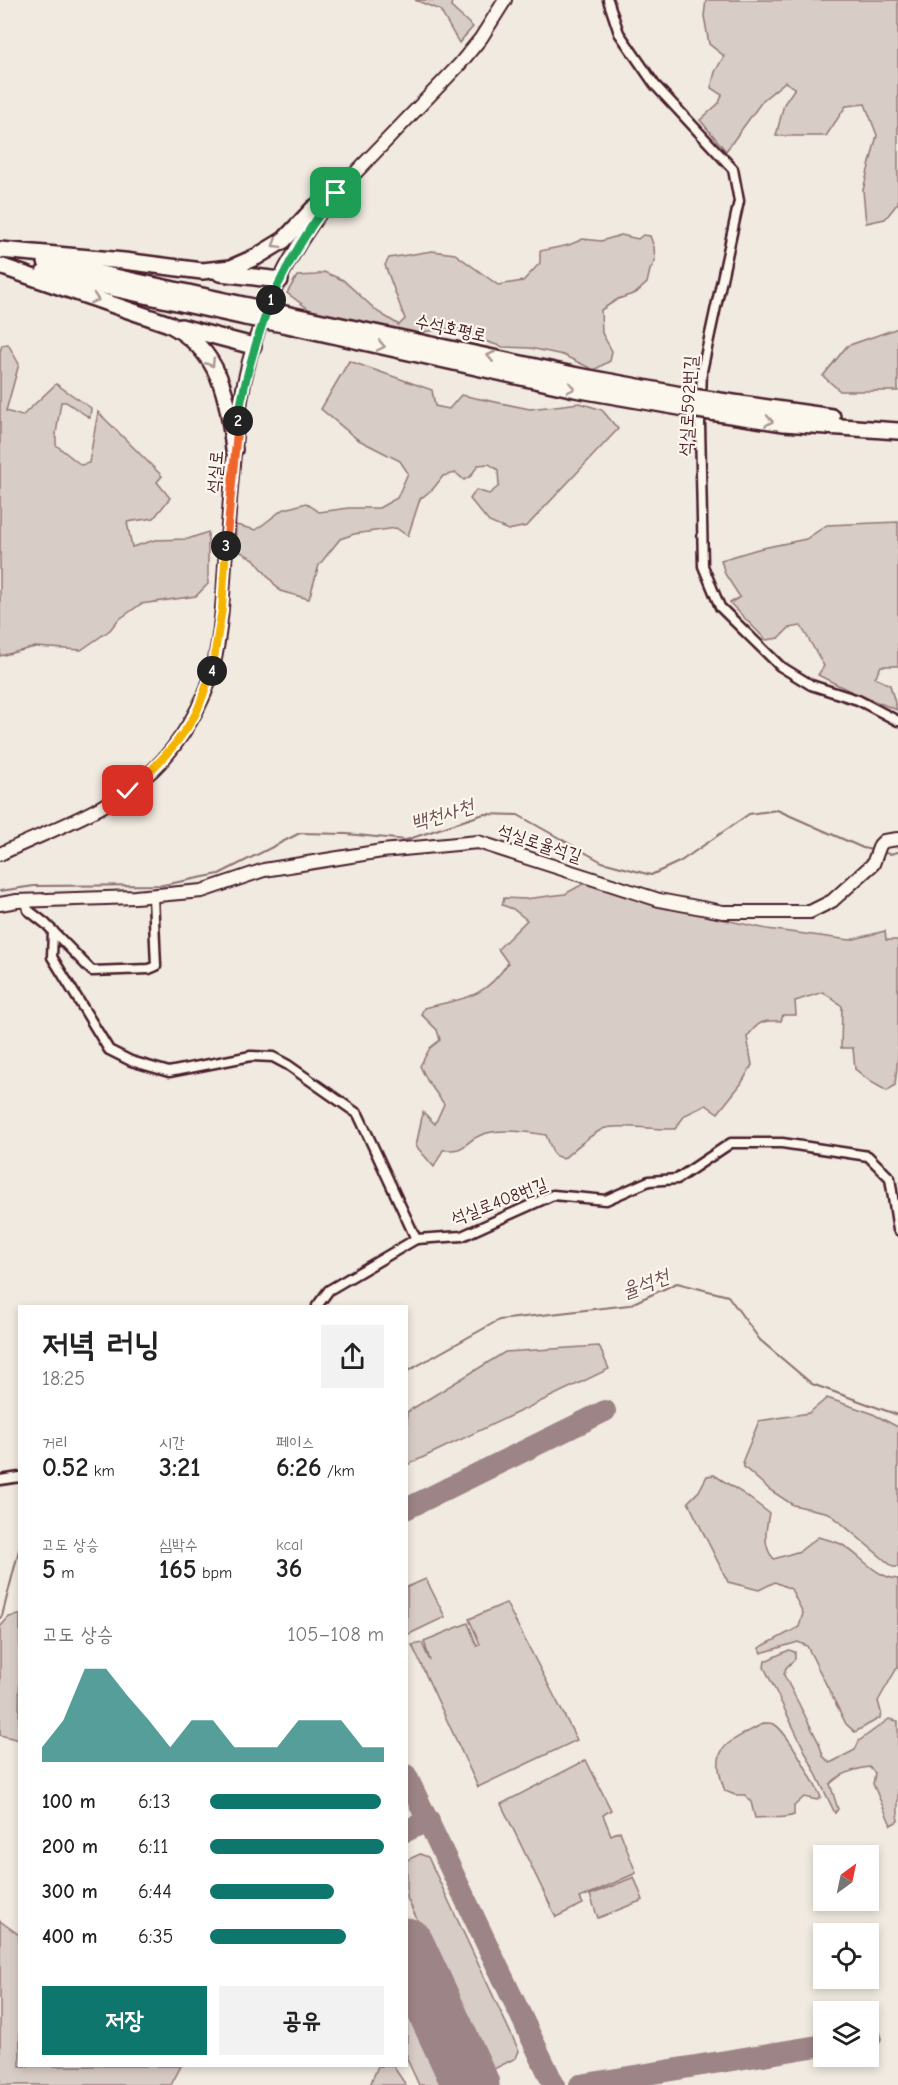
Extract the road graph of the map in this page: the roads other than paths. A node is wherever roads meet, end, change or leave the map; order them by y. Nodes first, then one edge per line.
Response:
1 (505, 0) edge
2 (608, 0) edge
3 (336, 193) junction
4 (0, 251) edge
5 (0, 265) edge
6 (202, 271) junction
7 (280, 280) junction
8 (247, 312) junction
9 (169, 324) junction
10 (254, 346) junction
11 (712, 406) junction
12 (898, 421) edge
13 (898, 430) edge
14 (234, 450) junction
15 (898, 721) edge
16 (898, 840) edge
17 (0, 854) edge
18 (153, 896) junction
19 (26, 901) junction
20 (0, 904) edge
21 (53, 931) junction
22 (898, 1170) edge
23 (890, 1178) junction
24 (898, 1230) edge
25 (416, 1239) junction
26 (318, 1305) edge
27 (18, 1477) edge
28 (0, 1480) edge

1 - 3 street, 석실로
2 - 15 street, 석실로592번길
3 -> 6 highway
3 - 7 street, 석실로
4 - 6 highway
4 - 8 highway, 수석호평로
5 - 8 highway, 수석호평로
5 -> 9 highway
6 - 7 highway
7 - 10 street, 석실로
8 - 11 highway, 수석호평로, bridge
9 - 10 highway
9 -> 14 highway
10 - 14 street, 석실로
11 - 12 highway, 수석호평로
11 -> 13 highway, 수석호평로
14 - 17 street, 석실로
16 - 18 street, 석실로율석길
18 - 19 street, 석실로율석길
18 - 21 street
19 - 20 street, 석실로율석길
19 - 21 street
21 - 25 street
22 - 23 street
23 - 24 street
23 - 25 street, 석실로408번길
25 - 26 street, 석실로408번길
27 - 28 street

